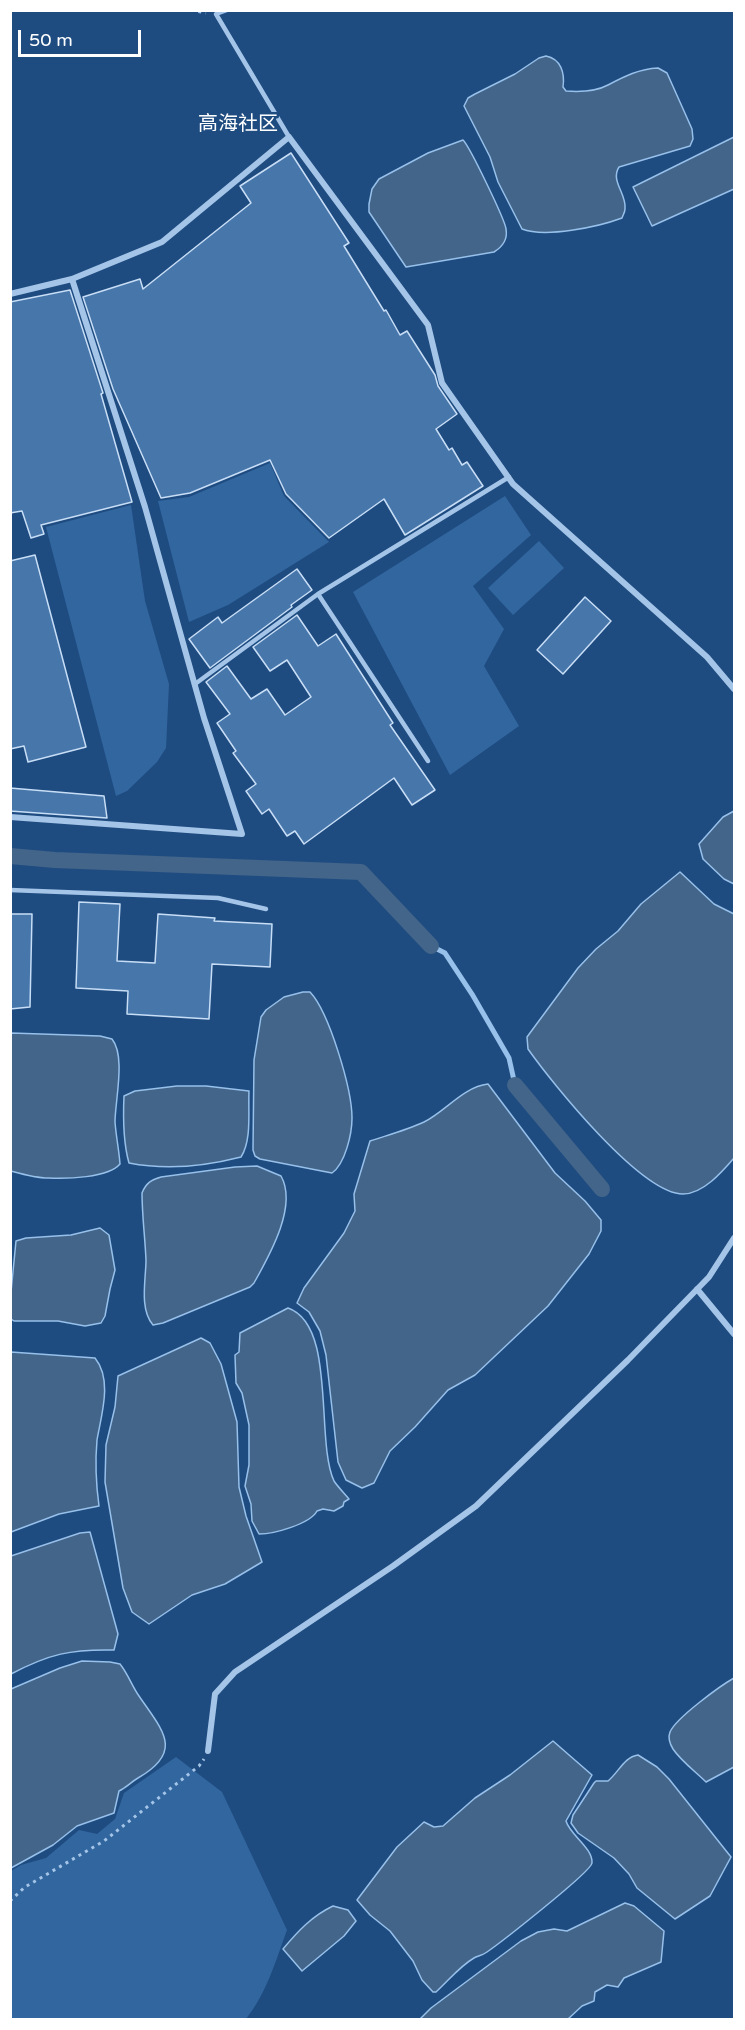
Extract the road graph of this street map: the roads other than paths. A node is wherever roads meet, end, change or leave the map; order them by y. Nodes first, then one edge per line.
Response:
1 (227, 10) edge
2 (289, 137) junction
3 (72, 279) junction
4 (10, 294) edge
5 (509, 477) junction
6 (318, 594) junction
7 (195, 684) junction
8 (735, 689) edge
9 (428, 761) dead end
10 (10, 817) edge
11 (10, 890) edge
12 (266, 909) dead end
13 (735, 1238) edge
14 (697, 1289) junction
15 (735, 1334) edge
16 (208, 1752) road end

1 - 2 lane
2 - 3 street
2 - 5 street
3 - 4 street
3 - 7 street
5 - 6 lane
5 - 8 street
6 - 7 lane
6 - 9 lane
7 - 10 street
11 - 12 lane
13 - 14 street
14 - 15 street
14 - 16 street

